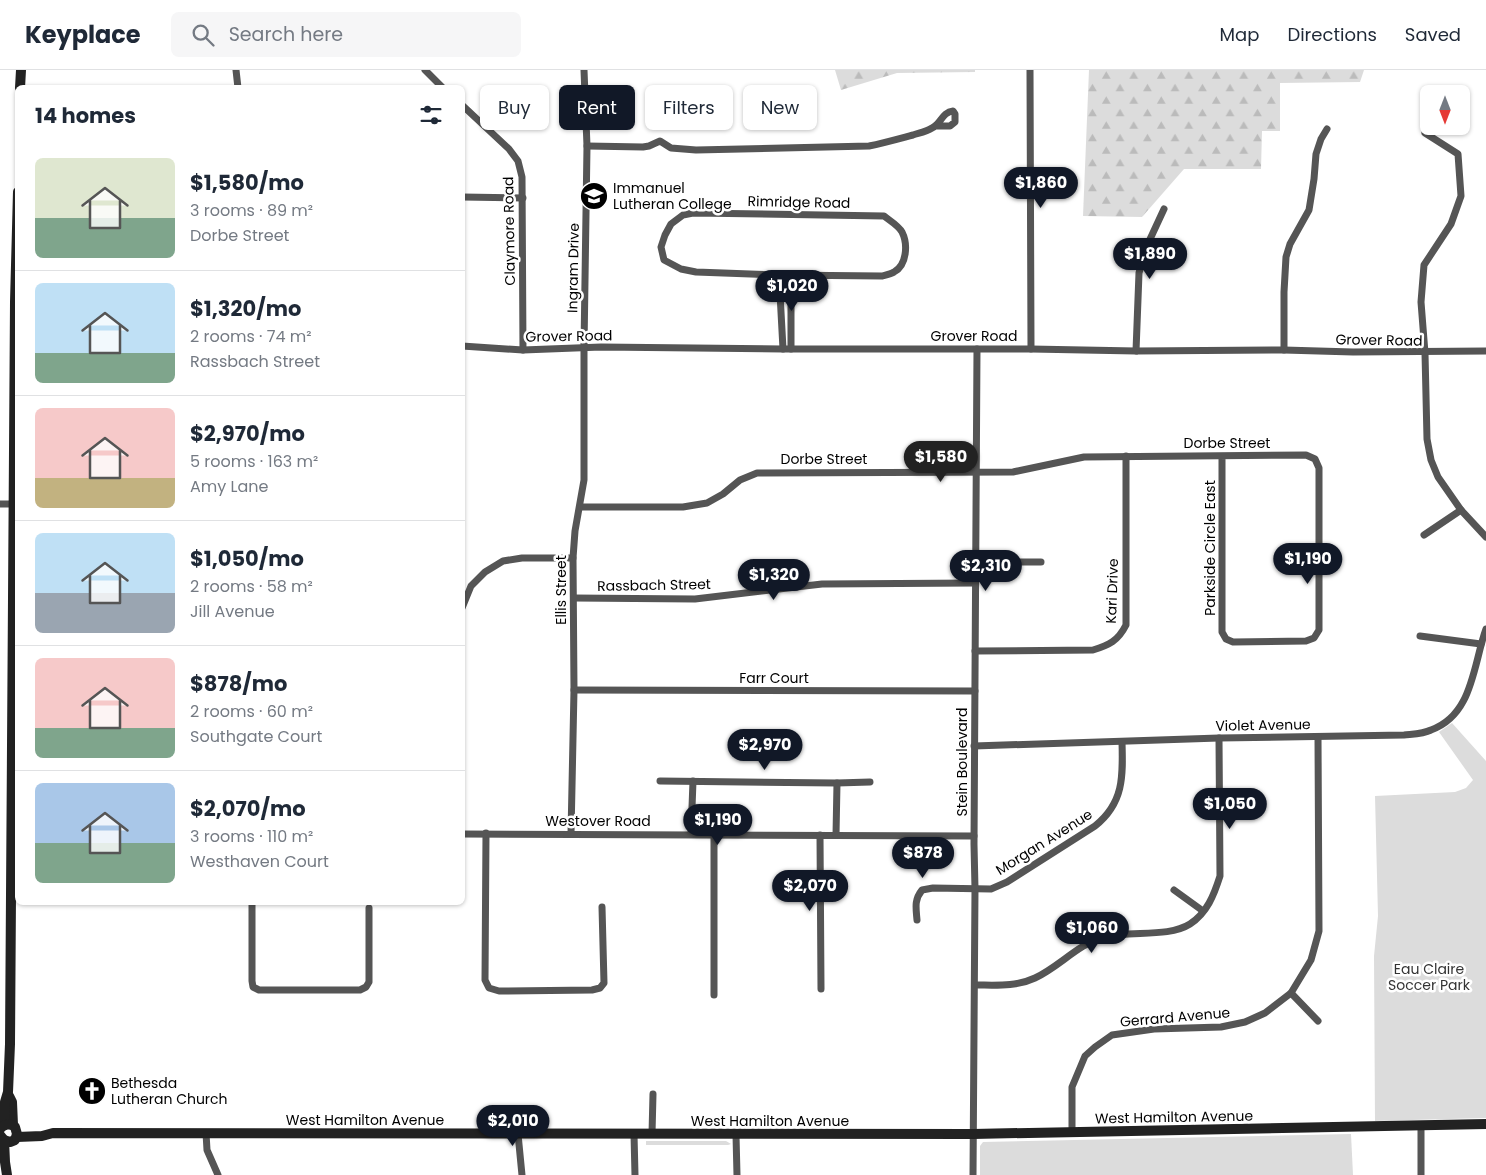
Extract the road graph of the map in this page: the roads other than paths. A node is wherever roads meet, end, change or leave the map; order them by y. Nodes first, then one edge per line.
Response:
1 (21, 70) edge
2 (236, 70) edge
3 (425, 70) edge
4 (584, 70) edge
5 (1030, 70) edge
6 (20, 85) edge
7 (238, 85) edge
8 (440, 85) edge
9 (465, 109) edge
10 (935, 126) dead end
11 (1327, 129) dead end
12 (1428, 135) edge
13 (587, 146) junction
14 (465, 197) edge
15 (523, 198) junction
16 (1164, 209) dead end
17 (779, 275) junction
18 (791, 275) junction
19 (465, 346) edge
20 (584, 347) junction
21 (783, 349) junction
22 (791, 349) junction
23 (977, 349) junction
24 (1031, 349) junction
25 (523, 350) junction
26 (1284, 350) junction
27 (1136, 351) junction
28 (1486, 351) edge
29 (1425, 353) junction
30 (15, 443) edge
31 (1126, 456) junction
32 (1222, 456) junction
33 (976, 472) junction
34 (0, 504) edge
35 (13, 504) junction
36 (580, 507) junction
37 (1461, 510) junction
38 (1424, 534) dead end
39 (1486, 537) edge
40 (573, 558) junction
41 (975, 562) junction
42 (1041, 562) dead end
43 (975, 583) junction
44 (15, 598) edge
45 (574, 598) junction
46 (465, 601) edge
47 (1486, 630) edge
48 (1420, 636) dead end
49 (1226, 638) joint
50 (1481, 644) junction
51 (975, 651) junction
52 (574, 690) junction
53 (975, 691) junction
54 (1318, 737) junction
55 (1219, 738) junction
56 (1122, 742) junction
57 (974, 746) junction
58 (660, 781) dead end
59 (693, 782) junction
60 (870, 782) dead end
61 (837, 783) junction
62 (14, 830) edge
63 (465, 834) edge
64 (486, 834) junction
65 (571, 834) junction
66 (691, 834) junction
67 (714, 835) junction
68 (820, 835) junction
69 (836, 835) junction
70 (974, 836) junction
71 (975, 889) junction
72 (1174, 890) dead end
73 (252, 905) edge
74 (602, 907) dead end
75 (369, 908) dead end
76 (1203, 911) junction
77 (917, 920) dead end
78 (975, 985) junction
79 (821, 989) dead end
80 (1292, 994) junction
81 (714, 995) dead end
82 (1318, 1021) dead end
83 (653, 1094) dead end
84 (1486, 1124) edge
85 (1421, 1126) junction
86 (6, 1133) edge
87 (206, 1133) junction
88 (1072, 1133) junction
89 (518, 1134) junction
90 (634, 1134) junction
91 (652, 1134) junction
92 (972, 1134) junction
93 (736, 1135) junction
94 (8, 1175) edge
95 (218, 1175) edge
96 (522, 1175) edge
97 (635, 1175) edge
98 (737, 1175) edge
99 (973, 1175) edge
100 (1421, 1175) edge

1 - 6 street
2 - 7 street
3 - 8 street
4 - 13 street, Ingram Drive
5 - 24 street
9 - 15 street, Claymore Road
10 - 13 street
11 - 26 street
12 - 29 street
13 - 20 street, Ingram Drive
14 - 15 street
15 - 25 street, Claymore Road
16 - 27 street
17 - 18 street, Rimridge Road
17 - 18 street, Rimridge Road
17 - 21 street
18 - 22 street
19 - 25 street, Grover Road
20 - 21 street, Grover Road
20 - 25 street, Grover Road
20 - 36 street, Ellis Street
21 - 22 street, Grover Road
22 - 23 street, Grover Road
23 - 24 street, Grover Road
23 - 33 street, Stein Boulevard
24 - 27 street, Grover Road
26 - 27 street, Grover Road
26 - 29 street, Grover Road
28 - 29 street, Grover Road
29 - 37 street
30 - 35 street
31 - 32 street, Dorbe Street
31 - 33 street, Dorbe Street
31 - 51 street, Kari Drive
32 - 49 street, Parkside Circle East
32 - 49 street, Dorbe Street
33 - 36 street, Dorbe Street
33 - 41 street, Stein Boulevard
34 - 35 street
35 - 44 street
36 - 40 street, Ellis Street
37 - 38 street
37 - 39 street
40 - 45 street, Ellis Street
40 - 46 street
41 - 42 street
41 - 43 street, Stein Boulevard
43 - 45 street, Rassbach Street
43 - 51 street, Stein Boulevard
44 - 62 street
45 - 52 street, Ellis Street
47 - 50 street, Violet Avenue
48 - 50 street
50 - 54 street, Violet Avenue
51 - 53 street, Stein Boulevard
52 - 53 street, Farr Court
52 - 65 street, Ellis Street
53 - 57 street, Stein Boulevard
54 - 55 street, Violet Avenue
54 - 80 street, Gerrard Avenue
55 - 56 street, Violet Avenue
55 - 76 street
56 - 57 street, Violet Avenue
56 - 71 street, Morgan Avenue
57 - 70 street, Stein Boulevard
58 - 59 street
59 - 61 street
59 - 66 street
60 - 61 street
61 - 69 street
62 - 86 street
63 - 64 street, Westover Road
64 - 65 street, Westover Road
64 - 74 street
65 - 66 street, Westover Road
66 - 67 street, Westover Road
67 - 68 street, Westover Road
67 - 81 street
68 - 69 street, Westover Road
68 - 79 street
69 - 70 street, Westover Road
70 - 71 street, Stein Boulevard
71 - 77 street, Morgan Avenue
71 - 78 street, Stein Boulevard
72 - 76 street
73 - 75 street
76 - 78 street
78 - 92 street, Stein Boulevard
80 - 82 street
80 - 88 street, Gerrard Avenue
83 - 91 street
84 - 85 street, West Hamilton Avenue
85 - 88 street, West Hamilton Avenue
85 - 100 street
86 - 87 street, West Hamilton Avenue
86 - 94 street
87 - 89 street, West Hamilton Avenue
87 - 95 street
88 - 92 street, West Hamilton Avenue
89 - 90 street, West Hamilton Avenue
89 - 96 street
90 - 91 street, West Hamilton Avenue
90 - 97 street
91 - 93 street, West Hamilton Avenue
92 - 93 street, West Hamilton Avenue
92 - 99 street, Stein Boulevard
93 - 98 street

